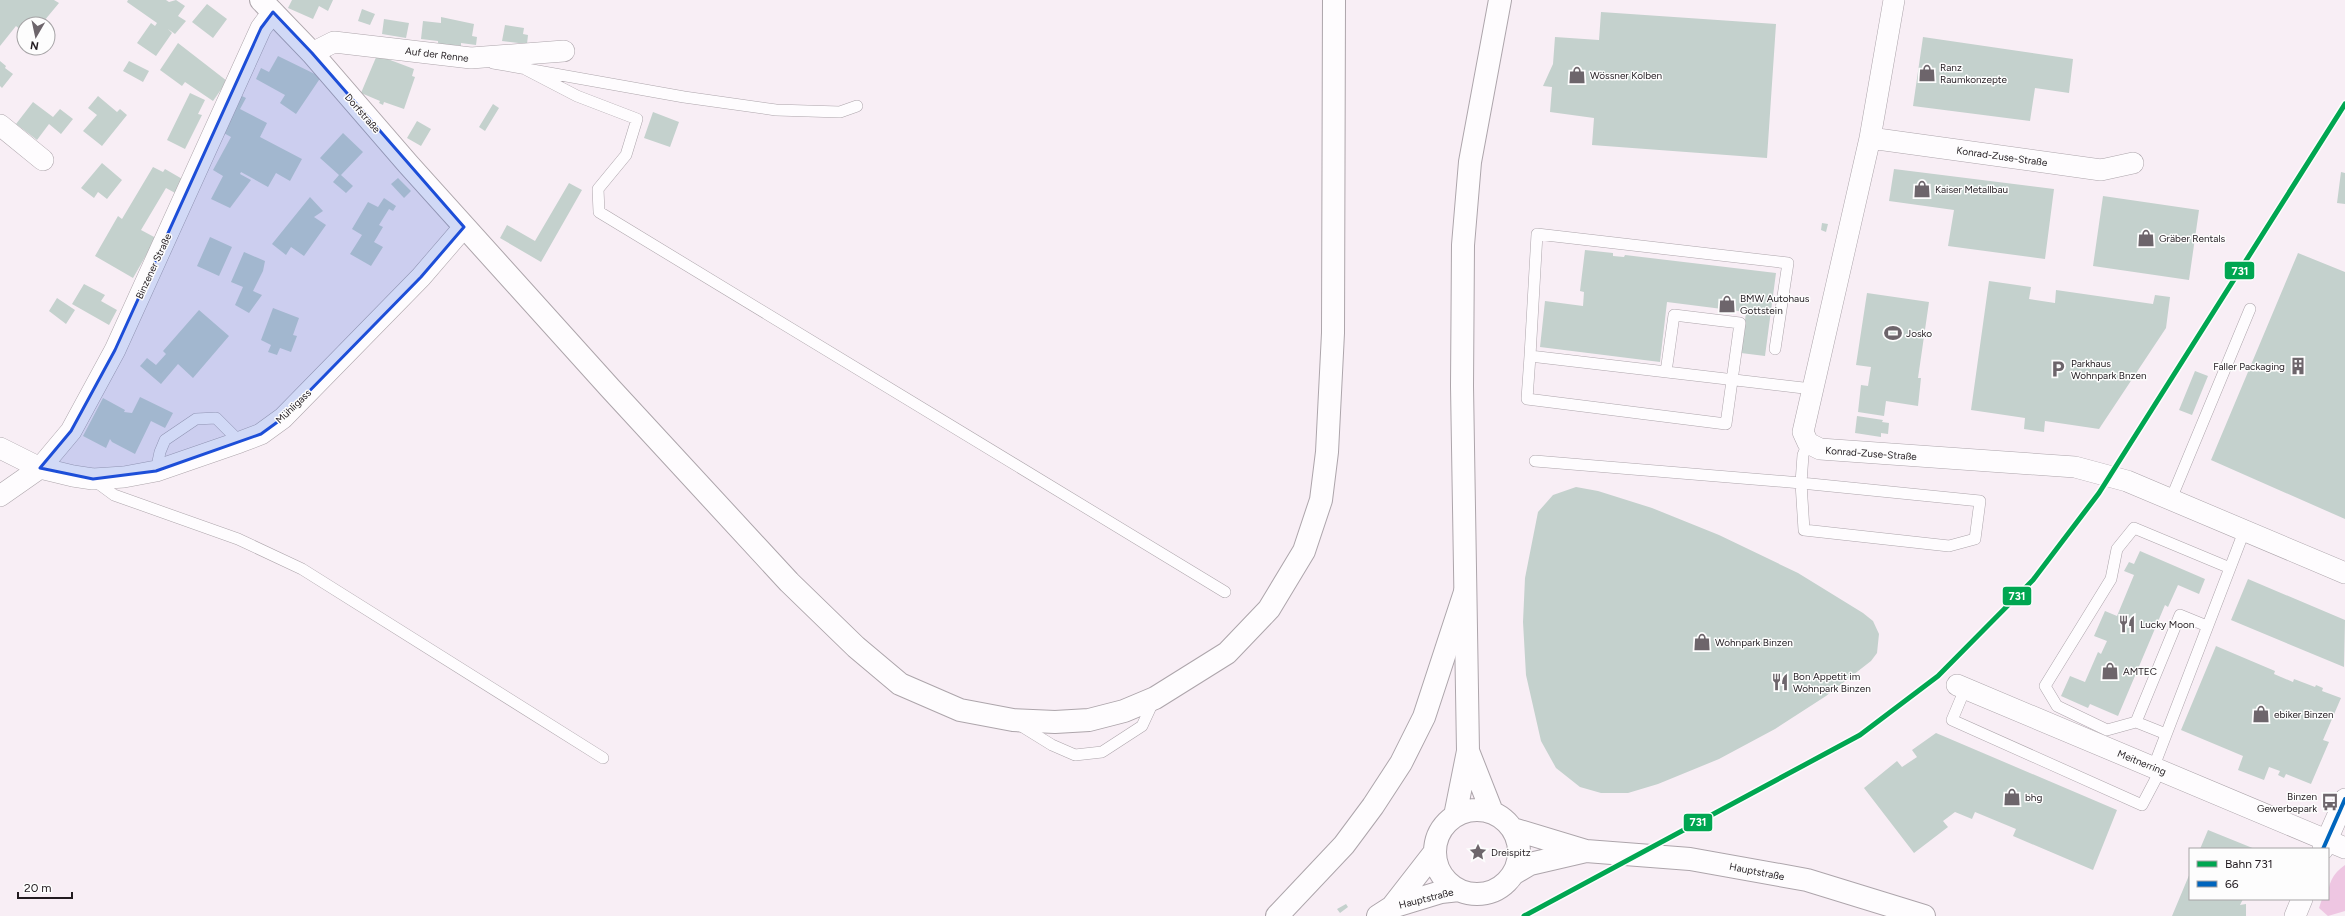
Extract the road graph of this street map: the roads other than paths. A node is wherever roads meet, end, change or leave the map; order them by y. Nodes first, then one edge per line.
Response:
1 (1334, 0) edge
2 (1894, 0) edge
3 (1502, 5) edge
4 (267, 6) edge
5 (564, 52) dead end
6 (312, 53) junction
7 (471, 58) junction
8 (527, 70) junction
9 (857, 106) dead end
10 (0, 125) edge
11 (1870, 138) junction
12 (43, 160) dead end
13 (2133, 163) dead end
14 (464, 227) junction
15 (2250, 309) dead end
16 (1775, 349) dead end
17 (1530, 356) junction
18 (1666, 372) junction
19 (1732, 380) junction
20 (1812, 389) junction
21 (240, 442) junction
22 (1808, 443) junction
23 (0, 448) edge
24 (1535, 460) dead end
25 (40, 468) junction
26 (156, 471) junction
27 (93, 479) junction
28 (1801, 483) junction
29 (0, 496) edge
30 (2171, 499) junction
31 (2245, 529) junction
32 (2230, 568) junction
33 (2345, 573) edge
34 (1225, 592) dead end
35 (1465, 592) junction
36 (2207, 626) junction
37 (1961, 687) joint
38 (1155, 698) junction
39 (1013, 720) junction
40 (2136, 722) junction
41 (2166, 734) junction
42 (1468, 751) junction
43 (603, 758) dead end
44 (2157, 768) junction
45 (2345, 799) edge
46 (1492, 812) junction
47 (1455, 816) junction
48 (1513, 829) junction
49 (2332, 846) edge
50 (1586, 851) junction
51 (1434, 853) junction
52 (1513, 874) junction
53 (1459, 890) junction
54 (2302, 900) edge
55 (1385, 911) edge
56 (1277, 916) edge
57 (1924, 916) edge
58 (2295, 916) edge

1 - 38 main road, Dorfstraße
2 - 11 street
3 - 35 main road
4 - 6 main road, Dorfstraße
4 - 25 street, Binzener Straße
5 - 7 street, Auf der Renne
6 - 7 street, Auf der Renne
6 - 14 main road, Dorfstraße
7 - 8 lane
8 - 9 lane
8 - 34 lane
10 - 12 street
11 - 13 street, Konrad-Zuse-Straße
11 - 20 street
14 - 21 street, Mühligass
14 - 39 main road, Dorfstraße
15 - 30 lane
16 - 17 lane
17 - 18 lane
17 - 19 lane
18 - 19 lane
18 - 19 lane
19 - 20 lane
20 - 22 street
21 - 26 street, Mühligass
21 - 26 lane
22 - 28 lane
22 - 30 street, Konrad-Zuse-Straße
23 - 25 street, Mühligass
24 - 28 lane
25 - 27 street, Mühligass
25 - 29 street, Binzener Straße
26 - 27 street, Mühligass
27 - 43 lane
28 - 28 lane
30 - 31 street, Konrad-Zuse-Straße
31 - 32 lane
31 - 33 street
32 - 36 lane
32 - 40 lane
35 - 42 main road
35 - 56 main road
36 - 40 lane
36 - 41 lane
37 - 44 street, Meitnerring
37 - 44 lane
38 - 39 main road, Dorfstraße
38 - 39 lane
40 - 41 lane
41 - 44 lane
42 - 46 main road
42 - 47 main road
44 - 49 street, Meitnerring
45 - 49 street
46 - 47 main road, Hauptstraße
46 - 48 main road, Hauptstraße
47 - 51 main road, Hauptstraße
48 - 50 main road, Hauptstraße
48 - 52 main road
50 - 52 main road, Hauptstraße
50 - 57 main road, Hauptstraße
51 - 53 main road, Hauptstraße
51 - 55 main road, Hauptstraße
52 - 53 main road, Hauptstraße
53 - 55 main road, Hauptstraße
54 - 58 street

